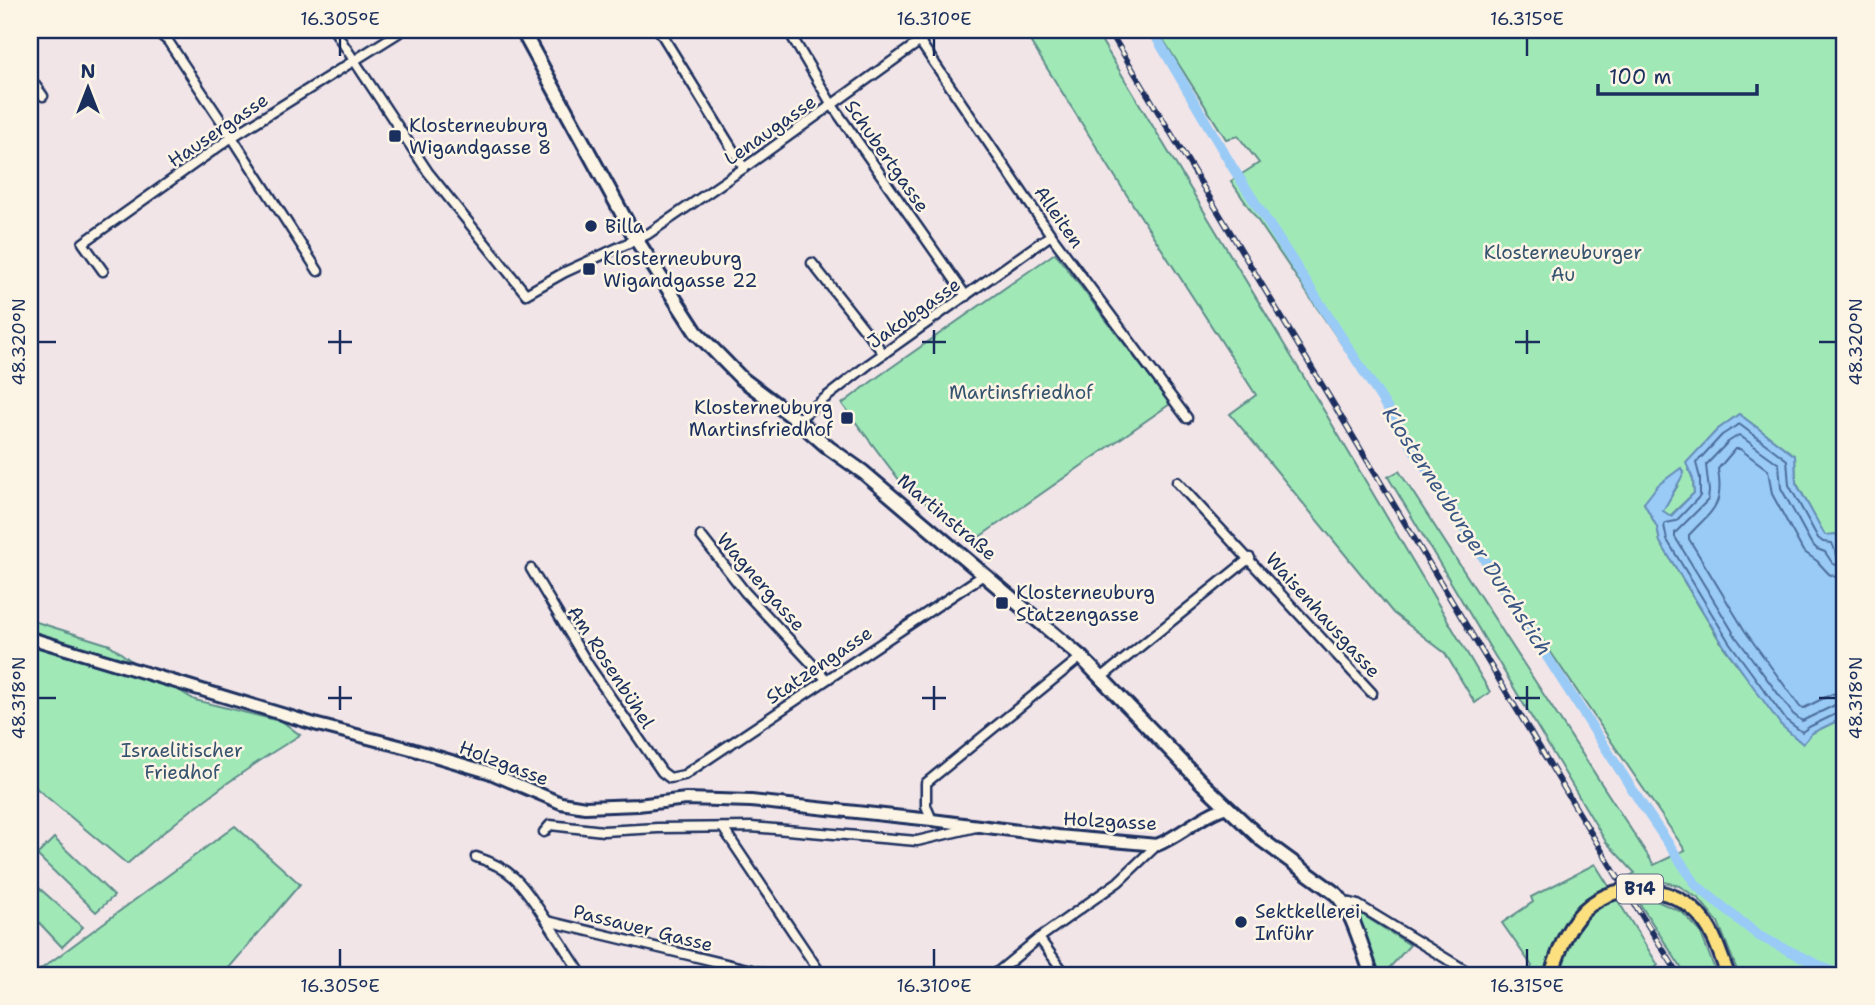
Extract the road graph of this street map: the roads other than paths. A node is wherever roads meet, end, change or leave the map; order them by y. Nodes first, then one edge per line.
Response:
1 (155, 30) edge
2 (334, 30) edge
3 (402, 30) edge
4 (522, 30) edge
5 (659, 30) edge
6 (789, 30) edge
7 (912, 30) edge
8 (919, 42) junction
9 (354, 60) junction
10 (30, 78) edge
11 (43, 96) dead end
12 (832, 105) junction
13 (232, 137) junction
14 (744, 168) junction
15 (1051, 234) junction
16 (636, 239) junction
17 (812, 263) dead end
18 (103, 271) dead end
19 (318, 271) dead end
20 (966, 296) junction
21 (884, 354) junction
22 (1187, 418) dead end
23 (797, 420) junction
24 (1177, 482) dead end
25 (701, 536) dead end
26 (1250, 558) junction
27 (531, 569) dead end
28 (985, 574) junction
29 (30, 638) edge
30 (1081, 657) junction
31 (1101, 678) junction
32 (826, 679) junction
33 (1372, 693) dead end
34 (670, 778) joint
35 (1227, 807) junction
36 (932, 820) junction
37 (981, 826) junction
38 (723, 828) junction
39 (544, 832) dead end
40 (1157, 845) junction
41 (476, 858) dead end
42 (1343, 901) junction
43 (547, 921) junction
44 (1039, 938) junction
45 (582, 975) edge
46 (772, 975) edge
47 (819, 975) edge
48 (994, 975) edge
49 (1066, 975) edge
50 (1372, 975) edge
51 (1473, 975) edge
52 (1551, 975) edge
53 (1728, 975) edge

1 - 13 street
2 - 9 street
3 - 9 street, Hausergasse
4 - 16 main road, Martinstraße
5 - 14 street
6 - 12 street, Schubertgasse
7 - 8 street, Alleiten
8 - 12 street, Lenaugasse
8 - 15 street, Alleiten
9 - 13 street, Hausergasse
9 - 16 street, Lenaugasse
10 - 11 street
12 - 14 street, Lenaugasse
12 - 20 street, Schubertgasse
13 - 18 street, Hausergasse
13 - 19 street
14 - 16 street, Lenaugasse
15 - 20 street, Jakobgasse
15 - 22 street, Alleiten
16 - 23 main road, Martinstraße
17 - 21 street
20 - 21 street, Jakobgasse
21 - 23 street, Jakobgasse
23 - 28 main road, Martinstraße
24 - 26 street, Waisenhausgasse
25 - 32 street, Wagnergasse
26 - 31 street, Waisenhausgasse
26 - 33 street, Waisenhausgasse
27 - 34 street, Am Rosenbühel
28 - 30 main road, Martinstraße
28 - 32 street, Statzengasse
29 - 36 street, Holzgasse
30 - 31 main road, Martinstraße
30 - 36 street
31 - 35 main road, Martinstraße
32 - 34 street, Statzengasse
35 - 40 street, Holzgasse
35 - 42 main road, Martinstraße
36 - 37 street, Holzgasse
37 - 38 street, Holzgasse
37 - 40 street, Holzgasse
38 - 39 street, Holzgasse
38 - 47 street
40 - 44 street
41 - 43 street, Passauer Gasse
42 - 50 main road
42 - 51 street, Martinstraße
43 - 45 street, Passauer Gasse
43 - 46 street, Passauer Gasse
44 - 48 street
44 - 49 street
52 - 53 main road, B14, bridge

